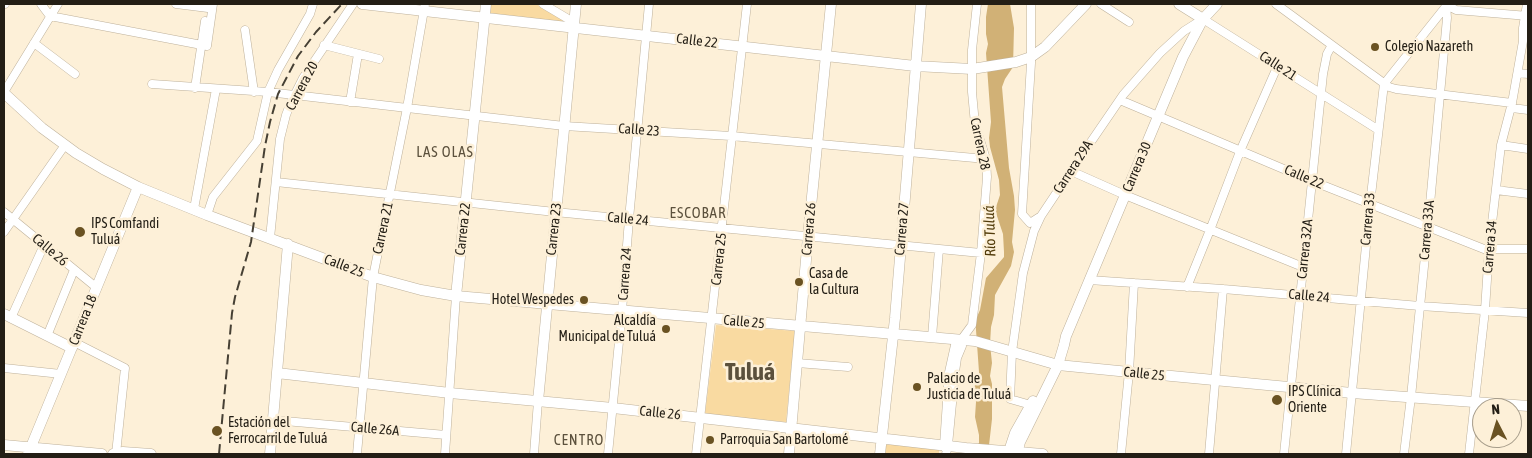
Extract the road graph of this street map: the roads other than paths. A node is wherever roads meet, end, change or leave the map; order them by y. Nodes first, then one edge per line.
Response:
1 (41, 4) edge
2 (58, 4) edge
3 (176, 4) edge
4 (313, 4) edge
5 (353, 4) edge
6 (362, 4) edge
7 (486, 4) edge
8 (543, 4) edge
9 (576, 4) edge
10 (649, 4) edge
11 (747, 4) edge
12 (832, 4) edge
13 (921, 4) edge
14 (977, 4) edge
15 (1031, 4) edge
16 (1086, 4) edge
17 (1101, 4) edge
18 (1179, 4) edge
19 (1217, 4) edge
20 (1276, 4) edge
21 (1447, 4) edge
22 (1527, 4) edge
23 (209, 5) edge
24 (425, 7) edge
25 (50, 16) junction
26 (1526, 16) edge
27 (484, 18) junction
28 (1203, 20) junction
29 (1129, 22) dead end
30 (574, 25) junction
31 (245, 30) dead end
32 (1528, 31) edge
33 (646, 35) junction
34 (1523, 41) junction
35 (34, 43) junction
36 (324, 45) junction
37 (1332, 45) junction
38 (201, 46) junction
39 (742, 46) junction
40 (358, 54) junction
41 (826, 56) junction
42 (1031, 57) junction
43 (379, 59) dead end
44 (1278, 65) junction
45 (915, 66) junction
46 (976, 69) junction
47 (1518, 73) junction
48 (75, 74) dead end
49 (1528, 74) edge
50 (152, 84) dead end
51 (1384, 84) junction
52 (195, 88) junction
53 (216, 89) junction
54 (254, 92) junction
55 (268, 92) junction
56 (4, 93) edge
57 (1439, 94) junction
58 (1322, 95) junction
59 (294, 96) junction
60 (1120, 100) junction
61 (350, 102) junction
62 (1512, 105) junction
63 (407, 108) junction
64 (1528, 110) edge
65 (1159, 116) junction
66 (474, 117) junction
67 (564, 126) junction
68 (1377, 129) junction
69 (637, 130) junction
70 (731, 136) junction
71 (817, 144) junction
72 (65, 145) junction
73 (1501, 145) junction
74 (1241, 149) junction
75 (1528, 149) edge
76 (909, 152) junction
77 (986, 159) junction
78 (1070, 171) junction
79 (1312, 180) junction
80 (276, 182) junction
81 (138, 187) junction
82 (1496, 190) junction
83 (390, 194) junction
84 (1528, 194) edge
85 (1125, 195) junction
86 (466, 203) junction
87 (1370, 204) junction
88 (194, 209) junction
89 (4, 212) edge
90 (555, 212) junction
91 (207, 215) junction
92 (1042, 216) junction
93 (13, 219) junction
94 (629, 219) junction
95 (1428, 226) junction
96 (722, 228) junction
97 (1210, 230) junction
98 (4, 232) edge
99 (808, 237) junction
100 (270, 238) junction
101 (288, 244) junction
102 (44, 245) junction
103 (900, 245) junction
104 (939, 249) junction
105 (1528, 249) edge
106 (1489, 250) junction
107 (981, 253) junction
108 (1303, 267) junction
109 (74, 270) junction
110 (373, 277) junction
111 (1089, 280) junction
112 (1134, 283) junction
113 (1187, 287) junction
114 (96, 288) junction
115 (1223, 289) junction
116 (456, 296) junction
117 (1300, 296) junction
118 (1361, 300) junction
119 (546, 304) junction
120 (1420, 306) junction
121 (1485, 310) junction
122 (622, 311) junction
123 (1528, 313) edge
124 (8, 316) edge
125 (712, 319) junction
126 (801, 327) junction
127 (893, 333) junction
128 (48, 336) junction
129 (932, 337) junction
130 (961, 340) junction
131 (73, 345) junction
132 (1010, 351) junction
133 (797, 363) junction
134 (1054, 364) junction
135 (848, 367) dead end
136 (4, 368) edge
137 (1129, 372) junction
138 (277, 373) junction
139 (61, 374) junction
140 (1216, 381) junction
141 (364, 382) junction
142 (1291, 388) junction
143 (450, 392) junction
144 (1352, 393) junction
145 (1411, 397) junction
146 (1475, 398) edge
147 (538, 401) junction
148 (1472, 401) edge
149 (1031, 405) junction
150 (613, 408) junction
151 (700, 418) junction
152 (273, 420) junction
153 (360, 427) junction
154 (1472, 428) edge
155 (791, 429) junction
156 (446, 435) junction
157 (882, 438) junction
158 (4, 445) edge
159 (946, 449) edge
160 (29, 451) edge
161 (1010, 452) edge
162 (102, 454) edge
163 (115, 454) edge
164 (151, 454) edge
165 (270, 454) edge
166 (357, 454) edge
167 (445, 454) edge
168 (534, 454) edge
169 (608, 454) edge
170 (696, 454) edge
171 (789, 454) edge
172 (880, 454) edge
173 (1043, 454) edge
174 (1121, 454) edge
175 (1209, 454) edge
176 (1284, 454) edge
177 (1346, 454) edge
178 (1404, 454) edge
179 (1469, 454) edge

1 - 25 street
2 - 25 street
3 - 23 street
4 - 55 street
5 - 36 street, Carrera 20
6 - 24 main road, Calle 22
7 - 27 main road, Carrera 22
8 - 30 street
9 - 30 main road, Carrera 23
10 - 33 street, Carrera 24
11 - 39 street, Carrera 25
12 - 41 main road, Carrera 26
13 - 45 main road, Carrera 27
14 - 46 street, Carrera 28
15 - 42 street
16 - 42 main road
17 - 29 street
18 - 28 main road, Calle 21
19 - 28 main road, Carrera 30
20 - 37 street
21 - 26 street
21 - 51 street, Carrera 33
21 - 57 street, Carrera 33A
22 - 26 street, Carrera 34
23 - 38 street
24 - 27 main road, Calle 22
24 - 63 street, Carrera 21
25 - 35 street
25 - 38 street
26 - 34 street, Carrera 34
27 - 30 main road, Calle 22
27 - 66 main road, Carrera 22
28 - 44 street, Calle 21
28 - 60 street, Carrera 29A
28 - 65 main road, Carrera 30
30 - 33 main road, Calle 22
30 - 67 main road, Carrera 23
31 - 54 street
32 - 34 street, Carrera 34
33 - 39 main road, Calle 22
33 - 69 street, Carrera 24
34 - 47 street, Carrera 34
35 - 48 street
35 - 56 street
36 - 40 street
36 - 59 street, Carrera 20
37 - 51 street
37 - 58 street, Carrera 32A
38 - 52 street
39 - 41 main road, Calle 22
39 - 70 street, Carrera 25
40 - 43 street
40 - 61 street
41 - 45 main road, Calle 22
41 - 71 main road, Carrera 26
42 - 46 main road, Calle 22
42 - 92 street
44 - 58 street, Calle 21
44 - 74 street
45 - 46 main road, Calle 22
45 - 76 main road, Carrera 27
46 - 77 street, Carrera 28
47 - 49 street
47 - 62 street, Carrera 34
50 - 52 street
51 - 57 street
51 - 68 street, Carrera 33
52 - 53 street
53 - 54 street
53 - 88 street
54 - 55 street
55 - 59 street, Calle 23
55 - 91 street
56 - 72 main road, Calle 25
57 - 62 street
57 - 95 street, Carrera 33A
58 - 68 street, Calle 21
58 - 79 street, Carrera 32A
59 - 61 street, Calle 23
59 - 80 street, Carrera 20
60 - 65 street, Calle 22
60 - 78 street, Carrera 29A
61 - 63 street, Calle 23
62 - 64 street
62 - 73 street, Carrera 34
63 - 66 street, Calle 23
63 - 83 street, Carrera 21
65 - 74 street, Calle 22
65 - 85 main road, Carrera 30
66 - 67 street, Calle 23
66 - 86 main road, Carrera 22
67 - 69 street, Calle 23
67 - 90 main road, Carrera 23
68 - 87 street, Carrera 33
69 - 70 street, Calle 23
69 - 94 street, Carrera 24
70 - 71 street, Calle 23
70 - 96 street, Carrera 25
71 - 76 street, Calle 23
71 - 99 main road, Carrera 26
72 - 81 main road, Calle 25
72 - 93 street
73 - 75 street
73 - 82 street, Carrera 34
74 - 79 street, Calle 22
74 - 97 street
76 - 77 street, Calle 23
76 - 103 main road, Carrera 27
77 - 107 street, Carrera 28
78 - 85 street
78 - 92 street, Carrera 29A
79 - 87 street, Calle 22
79 - 108 street, Carrera 32A
80 - 83 street, Calle 24
80 - 100 street, Carrera 20
81 - 88 main road, Calle 25
81 - 114 main road, Carrera 18
82 - 84 street
82 - 106 street, Carrera 34
83 - 86 street, Calle 24
83 - 110 street, Carrera 21
85 - 97 street
85 - 111 main road, Carrera 30
86 - 90 street, Calle 24
86 - 116 main road, Carrera 22
87 - 95 street, Calle 22
87 - 118 street, Carrera 33
88 - 91 main road, Calle 25
89 - 93 street, Calle 26
90 - 94 street, Calle 24
90 - 119 main road, Carrera 23
91 - 100 main road, Calle 25
92 - 132 street, Carrera 29A
93 - 98 street
93 - 102 street, Calle 26
94 - 96 street, Calle 24
94 - 122 street, Carrera 24
95 - 106 street, Calle 22
95 - 120 street, Carrera 33A
96 - 99 street, Calle 24
96 - 125 street, Carrera 25
97 - 108 street
97 - 113 street
99 - 103 street, Calle 24
99 - 126 main road, Carrera 26
100 - 101 main road, Calle 25
101 - 110 main road, Calle 25
101 - 138 main road
102 - 109 street, Calle 26
102 - 124 street
103 - 104 street, Calle 24
103 - 127 main road, Carrera 27
104 - 107 street, Calle 24
104 - 129 street
105 - 106 street, Calle 22
106 - 121 street, Carrera 34
107 - 130 street, Carrera 28
108 - 117 street, Carrera 32A
109 - 114 street, Calle 26
109 - 128 street
110 - 116 main road, Calle 25
110 - 141 street, Carrera 21
111 - 112 street, Calle 24
111 - 134 main road, Carrera 30
112 - 113 street, Calle 24
112 - 137 street
113 - 115 street, Calle 24
114 - 131 main road, Carrera 18
115 - 117 street, Calle 24
115 - 140 street
116 - 119 main road, Calle 25
116 - 143 street, Carrera 22
117 - 118 street, Calle 24
117 - 142 street, Carrera 32A
118 - 120 street, Calle 24
118 - 144 street, Carrera 33
119 - 122 main road, Calle 25
119 - 147 main road, Carrera 23
120 - 121 street, Calle 24
120 - 145 street, Carrera 33A
121 - 123 street, Calle 24
121 - 146 street, Carrera 34
122 - 125 main road, Calle 25
122 - 150 street, Carrera 24
124 - 128 main road
125 - 126 main road, Calle 25
125 - 151 street, Carrera 25
126 - 127 main road, Calle 25
126 - 133 main road, Carrera 26
127 - 129 main road, Calle 25
127 - 157 main road, Carrera 27
128 - 131 main road
129 - 130 main road, Calle 25
130 - 132 main road, Calle 25
130 - 159 street, Carrera 28
131 - 139 main road, Carrera 18
131 - 163 street
132 - 134 main road, Calle 25
132 - 149 street, Carrera 29A
133 - 135 street
133 - 155 main road, Carrera 26
134 - 137 main road, Calle 25
134 - 149 main road, Carrera 30
134 - 161 main road, Carrera 30
136 - 139 street
137 - 140 main road, Calle 25
137 - 174 street
138 - 141 main road, Calle 26
138 - 152 main road
139 - 160 main road, Carrera 18
140 - 142 main road, Calle 25
140 - 175 street
141 - 143 main road, Calle 26
141 - 153 street, Carrera 21
142 - 144 main road, Calle 25
142 - 176 street, Carrera 32A
143 - 147 main road, Calle 26
143 - 156 street, Carrera 22
144 - 145 main road, Calle 25
144 - 177 street, Carrera 33
145 - 148 main road, Calle 25
145 - 178 street, Carrera 33A
147 - 150 main road, Calle 26
147 - 168 street, Carrera 23
149 - 161 main road, Carrera 30
150 - 151 main road, Calle 26
150 - 169 street, Carrera 24
151 - 155 main road, Calle 26
151 - 170 street, Carrera 25
152 - 153 street, Calle 26A
152 - 165 main road
153 - 156 street, Calle 26A
153 - 166 street, Carrera 21
154 - 179 street, Carrera 34
155 - 157 main road, Calle 26
155 - 171 main road, Carrera 26
156 - 167 street, Carrera 22
157 - 159 main road, Calle 26
157 - 172 main road, Carrera 27
158 - 160 main road
159 - 161 main road, Calle 26
160 - 162 main road
161 - 173 main road, Calle 26
163 - 164 main road

